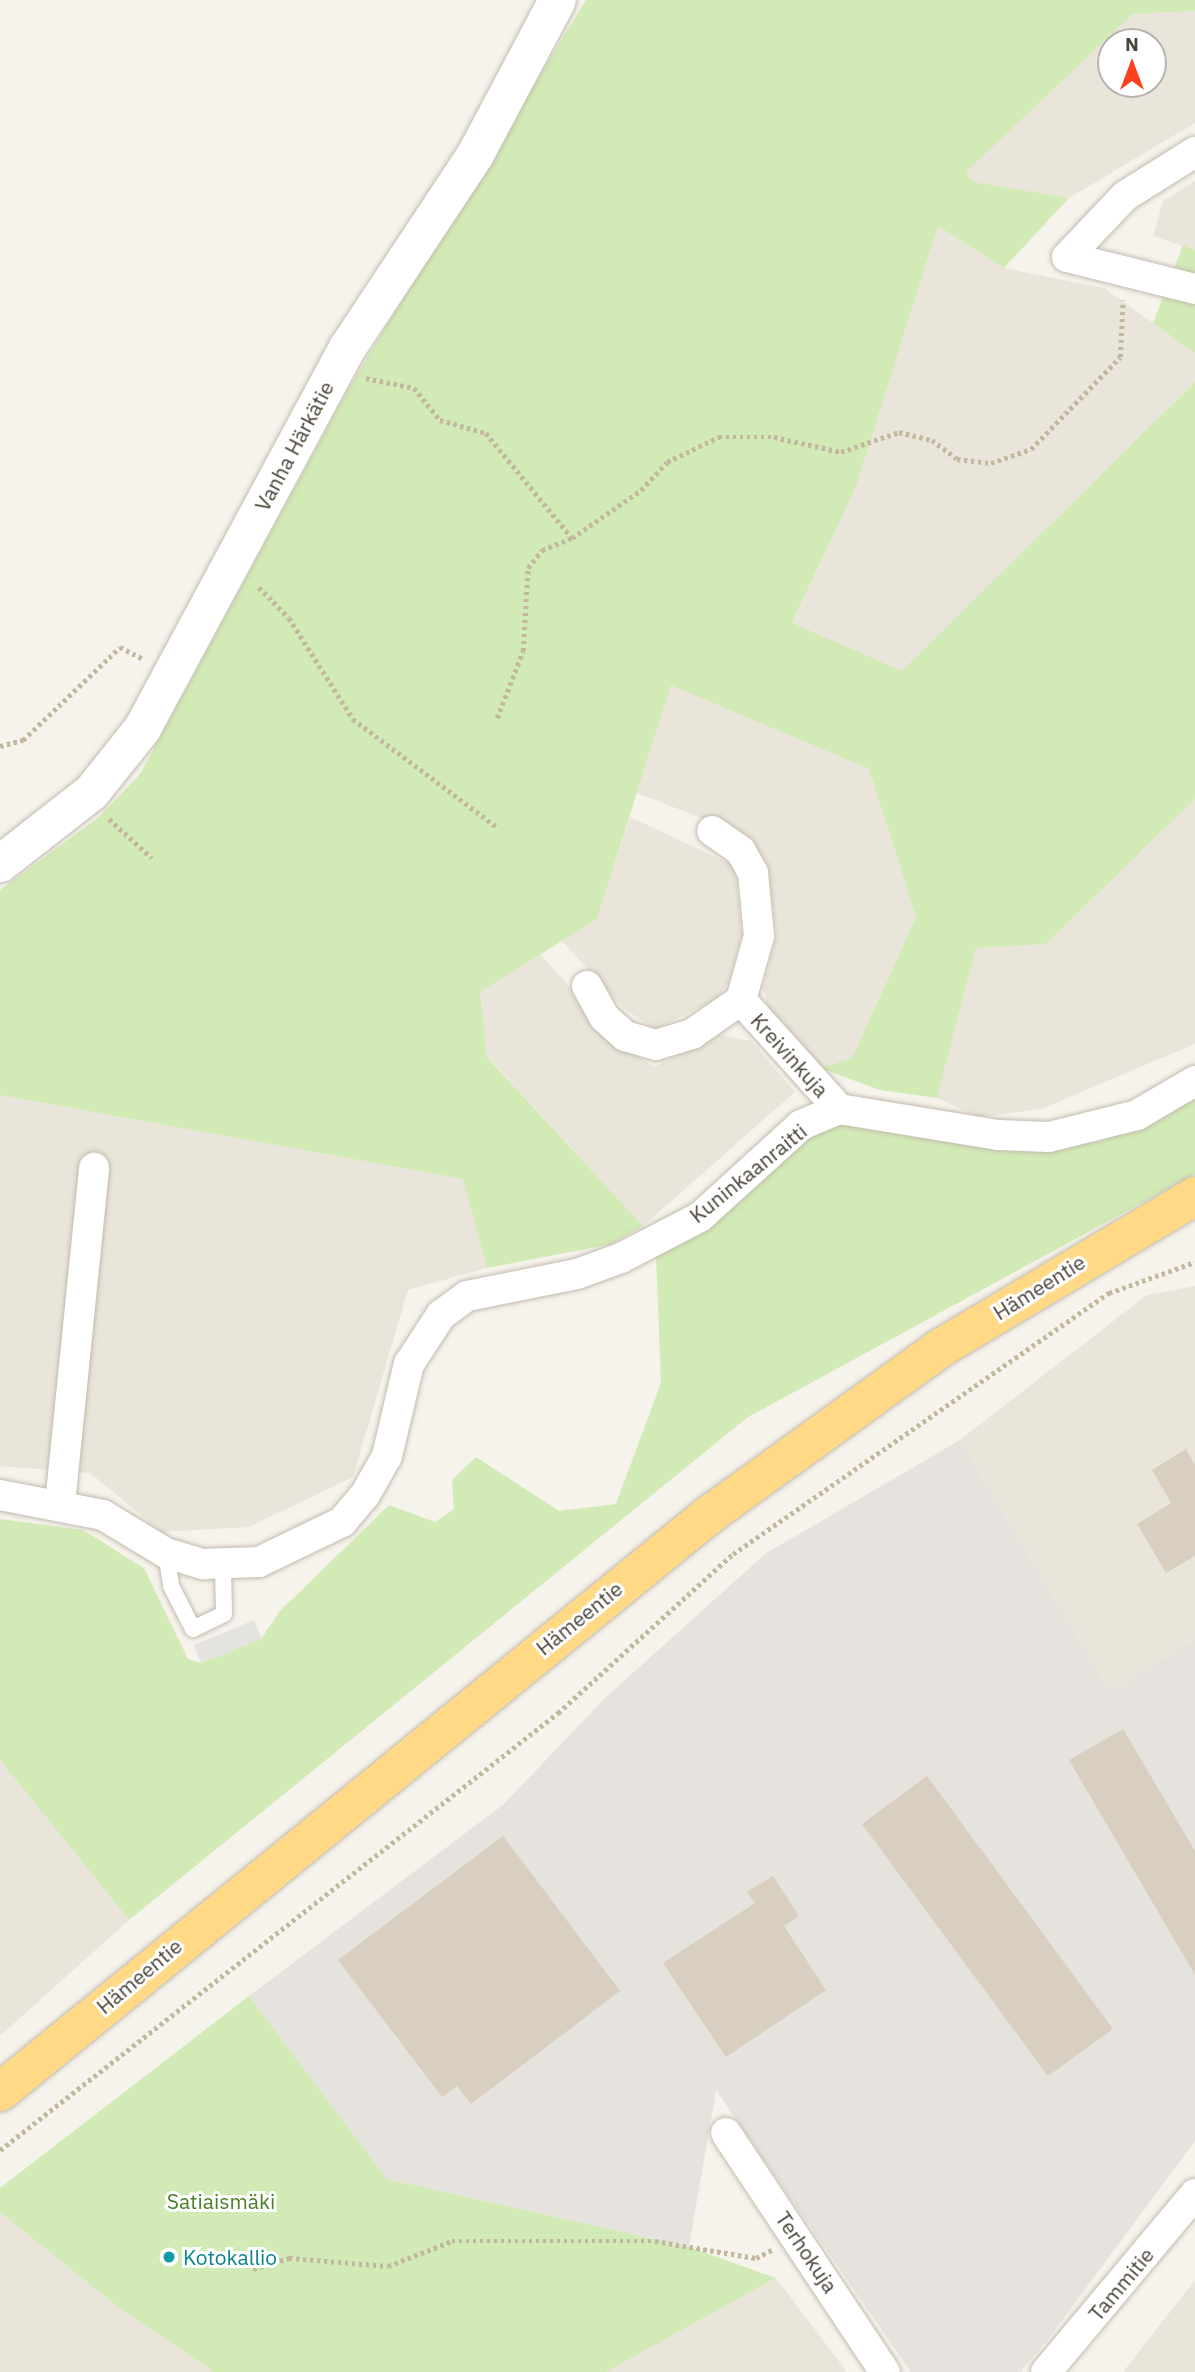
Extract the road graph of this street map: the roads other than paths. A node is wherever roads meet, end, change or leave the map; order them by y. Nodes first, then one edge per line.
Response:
1 (557, 0) edge
2 (1195, 152) edge
3 (1195, 289) edge
4 (712, 831) dead end
5 (0, 863) edge
6 (587, 986) dead end
7 (741, 1000) junction
8 (1195, 1081) edge
9 (838, 1109) junction
10 (94, 1168) dead end
11 (1195, 1196) edge
12 (0, 1494) edge
13 (60, 1504) junction
14 (166, 1553) junction
15 (223, 1567) junction
16 (0, 2092) edge
17 (726, 2133) dead end
18 (1195, 2194) edge
19 (1186, 2222) edge
20 (885, 2372) edge
21 (1046, 2372) edge

1 - 5 street, Vanha Härkätie
2 - 3 street
4 - 7 street, Kreivinkuja
6 - 7 street, Kreivinkuja
7 - 9 street, Kreivinkuja
8 - 9 street
9 - 15 street, Kuninkaanraitti
10 - 13 street
11 - 16 highway, Hämeentie
12 - 13 street, Kuninkaanraitti
13 - 14 street, Kuninkaanraitti
14 - 15 street, Kuninkaanraitti
14 - 15 lane
17 - 20 street, Terhokuja
18 - 19 street, Tammitie
19 - 21 street, Tammitie

